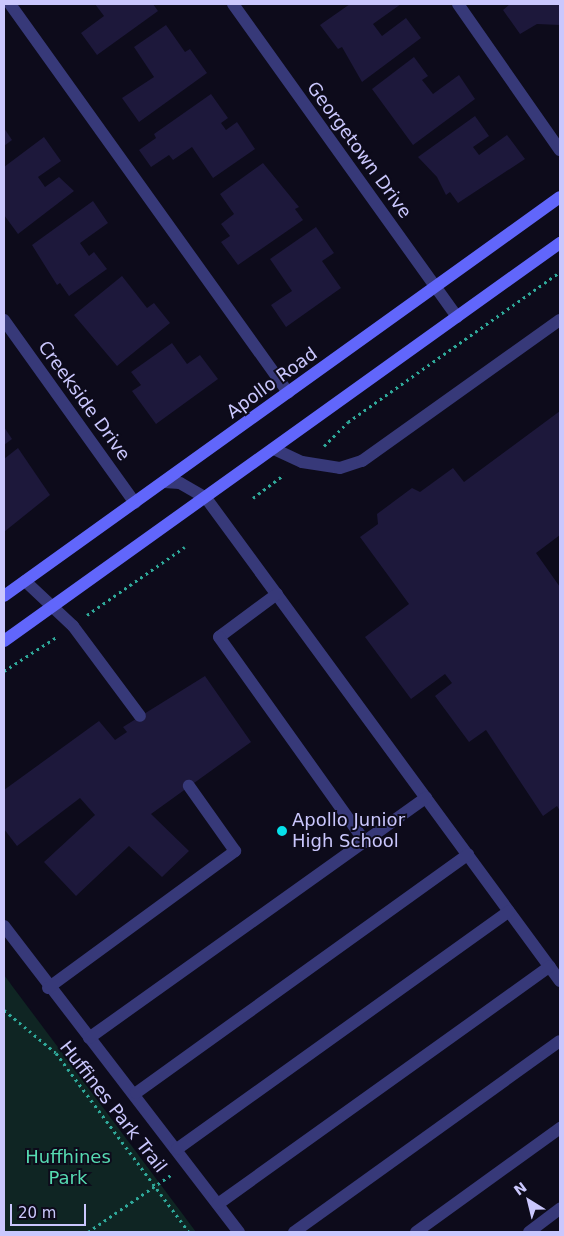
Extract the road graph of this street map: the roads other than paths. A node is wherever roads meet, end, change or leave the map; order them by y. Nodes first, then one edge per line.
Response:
1 (10, 4) edge
2 (233, 4) edge
3 (458, 4) edge
4 (560, 150) edge
5 (560, 197) edge
6 (560, 243) edge
7 (436, 286) junction
8 (457, 316) junction
9 (4, 320) edge
10 (560, 320) edge
11 (288, 393) junction
12 (274, 449) junction
13 (164, 482) junction
14 (206, 498) junction
15 (135, 503) junction
16 (25, 580) junction
17 (277, 594) junction
18 (4, 596) edge
19 (50, 608) junction
20 (4, 641) edge
21 (140, 716) dead end
22 (189, 786) dead end
23 (426, 798) junction
24 (365, 842) junction
25 (468, 854) junction
26 (509, 911) junction
27 (4, 926) edge
28 (550, 966) junction
29 (560, 981) edge
30 (48, 988) junction
31 (89, 1038) junction
32 (560, 1041) edge
33 (136, 1093) junction
34 (560, 1128) edge
35 (177, 1148) junction
36 (218, 1204) junction
37 (560, 1209) edge
38 (239, 1232) edge
39 (294, 1232) edge
40 (416, 1232) edge
41 (529, 1232) edge

1 - 11 street
2 - 7 street, Georgetown Drive
3 - 4 street
5 - 7 street, Apollo Road
6 - 8 street
7 - 8 street, Georgetown Drive
7 - 11 street, Apollo Road
8 - 12 street
9 - 15 street, Creekside Drive
10 - 12 street
11 - 13 street, Apollo Road
12 - 14 street
13 - 14 street
13 - 15 street, Apollo Road
14 - 17 street
14 - 19 street
15 - 16 street, Apollo Road
16 - 18 street, Apollo Road
16 - 19 street
17 - 23 street
17 - 24 street
19 - 20 street
19 - 21 street
22 - 30 street
23 - 24 street
23 - 25 street
24 - 31 street
25 - 26 street
25 - 33 street
26 - 28 street
26 - 35 street
27 - 30 street
28 - 29 street
28 - 36 street
30 - 31 street
31 - 33 street
32 - 39 street
33 - 35 street
34 - 40 street
35 - 36 street
36 - 38 street
37 - 41 street

